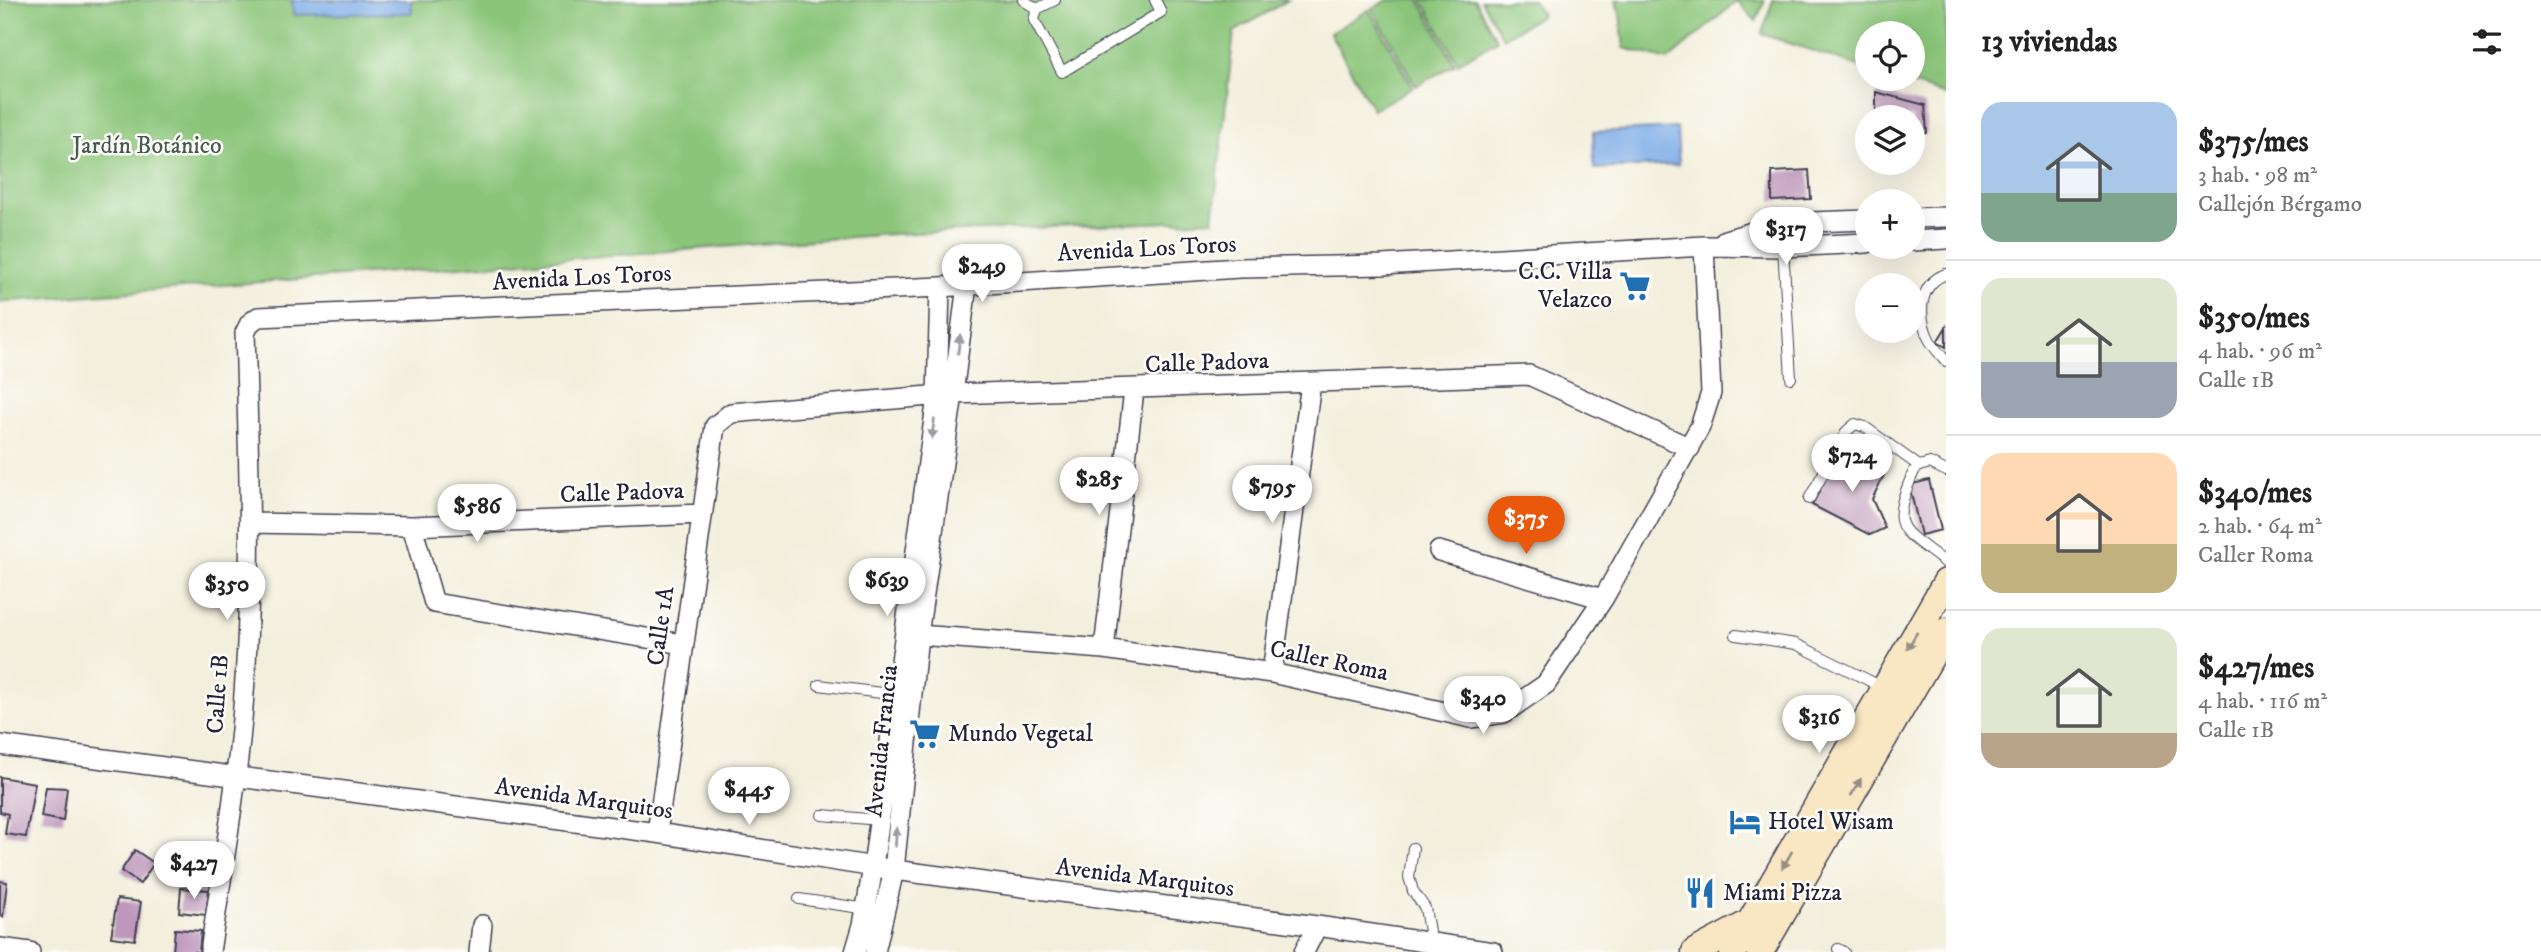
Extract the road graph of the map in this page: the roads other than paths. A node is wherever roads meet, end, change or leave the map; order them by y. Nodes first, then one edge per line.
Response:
1 (1023, 0) edge
2 (1055, 0) edge
3 (1156, 0) edge
4 (1037, 9) junction
5 (1946, 216) edge
6 (1925, 217) edge
7 (1855, 220) edge
8 (1946, 239) edge
9 (1925, 240) edge
10 (1855, 244) edge
11 (1704, 246) junction
12 (1783, 247) junction
13 (1946, 274) edge
14 (967, 285) junction
15 (940, 287) junction
16 (258, 317) joint
17 (1946, 361) edge
18 (1791, 378) dead end
19 (1311, 383) junction
20 (1134, 390) junction
21 (945, 396) junction
22 (715, 426) joint
23 (1690, 448) junction
24 (1919, 466) junction
25 (1946, 471) edge
26 (1809, 499) dead end
27 (702, 514) junction
28 (251, 523) junction
29 (412, 526) junction
30 (1439, 551) dead end
31 (1946, 563) edge
32 (1946, 582) edge
33 (1603, 599) junction
34 (1946, 631) edge
35 (911, 635) junction
36 (1736, 635) dead end
37 (683, 644) junction
38 (1104, 649) junction
39 (1272, 673) junction
40 (819, 685) dead end
41 (1884, 688) junction
42 (897, 695) junction
43 (0, 745) edge
44 (236, 777) junction
45 (822, 816) dead end
46 (879, 820) junction
47 (657, 833) junction
48 (1413, 848) dead end
49 (873, 867) junction
50 (894, 870) junction
51 (799, 899) dead end
52 (866, 908) junction
53 (1785, 909) junction
54 (886, 911) junction
55 (1752, 921) junction
56 (482, 925) dead end
57 (1317, 926) junction
58 (1421, 945) edge
59 (0, 948) edge
60 (30, 952) edge
61 (210, 952) edge
62 (479, 952) edge
63 (855, 952) edge
64 (876, 952) edge
65 (1304, 952) edge
66 (1493, 952) edge
67 (1695, 952) edge
68 (1733, 952) edge
69 (1760, 952) edge
70 (1786, 952) edge

1 - 4 lane
2 - 4 lane
3 - 4 lane
5 - 6 street
7 - 11 street
8 - 9 street
10 - 12 street
11 - 12 street
11 - 14 street, Avenida Los Toros
11 - 23 street, Caller Roma
12 - 18 lane
13 - 17 lane
14 - 15 street, Avenida Los Toros
21 -> 14 street, Avenida Francia
15 - 16 street, Avenida Los Toros
15 - 21 street, Avenida Francia
16 - 28 street, Calle 1B
19 - 20 street, Calle Padova
19 - 23 street, Calle Padova
19 - 39 street
20 - 21 street, Calle Padova
20 - 38 street
21 - 22 street, Calle Padova
21 - 35 street, Avenida Francia
22 - 27 street, Calle 1A
23 - 33 street, Caller Roma
24 - 25 lane
24 - 26 lane
24 - 31 lane
27 - 29 street, Calle Padova
27 - 37 street, Calle 1A
28 - 29 street, Calle Padova
28 - 44 street, Calle 1B
29 - 37 street
30 - 33 street
32 -> 41 main road
33 - 39 street, Caller Roma
53 -> 34 main road
35 - 38 street, Caller Roma
35 - 42 street, Avenida Francia
50 -> 35 street, Avenida Francia
36 - 41 lane
37 - 47 street, Calle 1A
38 - 39 street, Caller Roma
40 - 42 lane
41 -> 55 main road
42 - 46 street, Avenida Francia
43 - 44 street, Avenida Marquitos
44 - 47 street, Avenida Marquitos
44 - 61 street, Calle 1B
45 - 46 lane
46 - 49 street, Avenida Francia
47 - 49 street, Avenida Marquitos
48 - 58 lane
49 - 50 street, Avenida Marquitos
49 - 52 street, Avenida Francia
50 - 54 street, Avenida Francia
50 - 57 street, Avenida Marquitos
51 - 52 lane
52 - 54 lane
52 - 63 street, Avenida Francia
53 - 69 main road
53 - 70 main road
54 - 64 street, Avenida Francia
55 - 67 main road
55 - 68 main road
56 - 62 street
57 - 58 street, Avenida Marquitos
57 - 65 street
58 - 66 street, Avenida Marquitos
59 - 60 street

